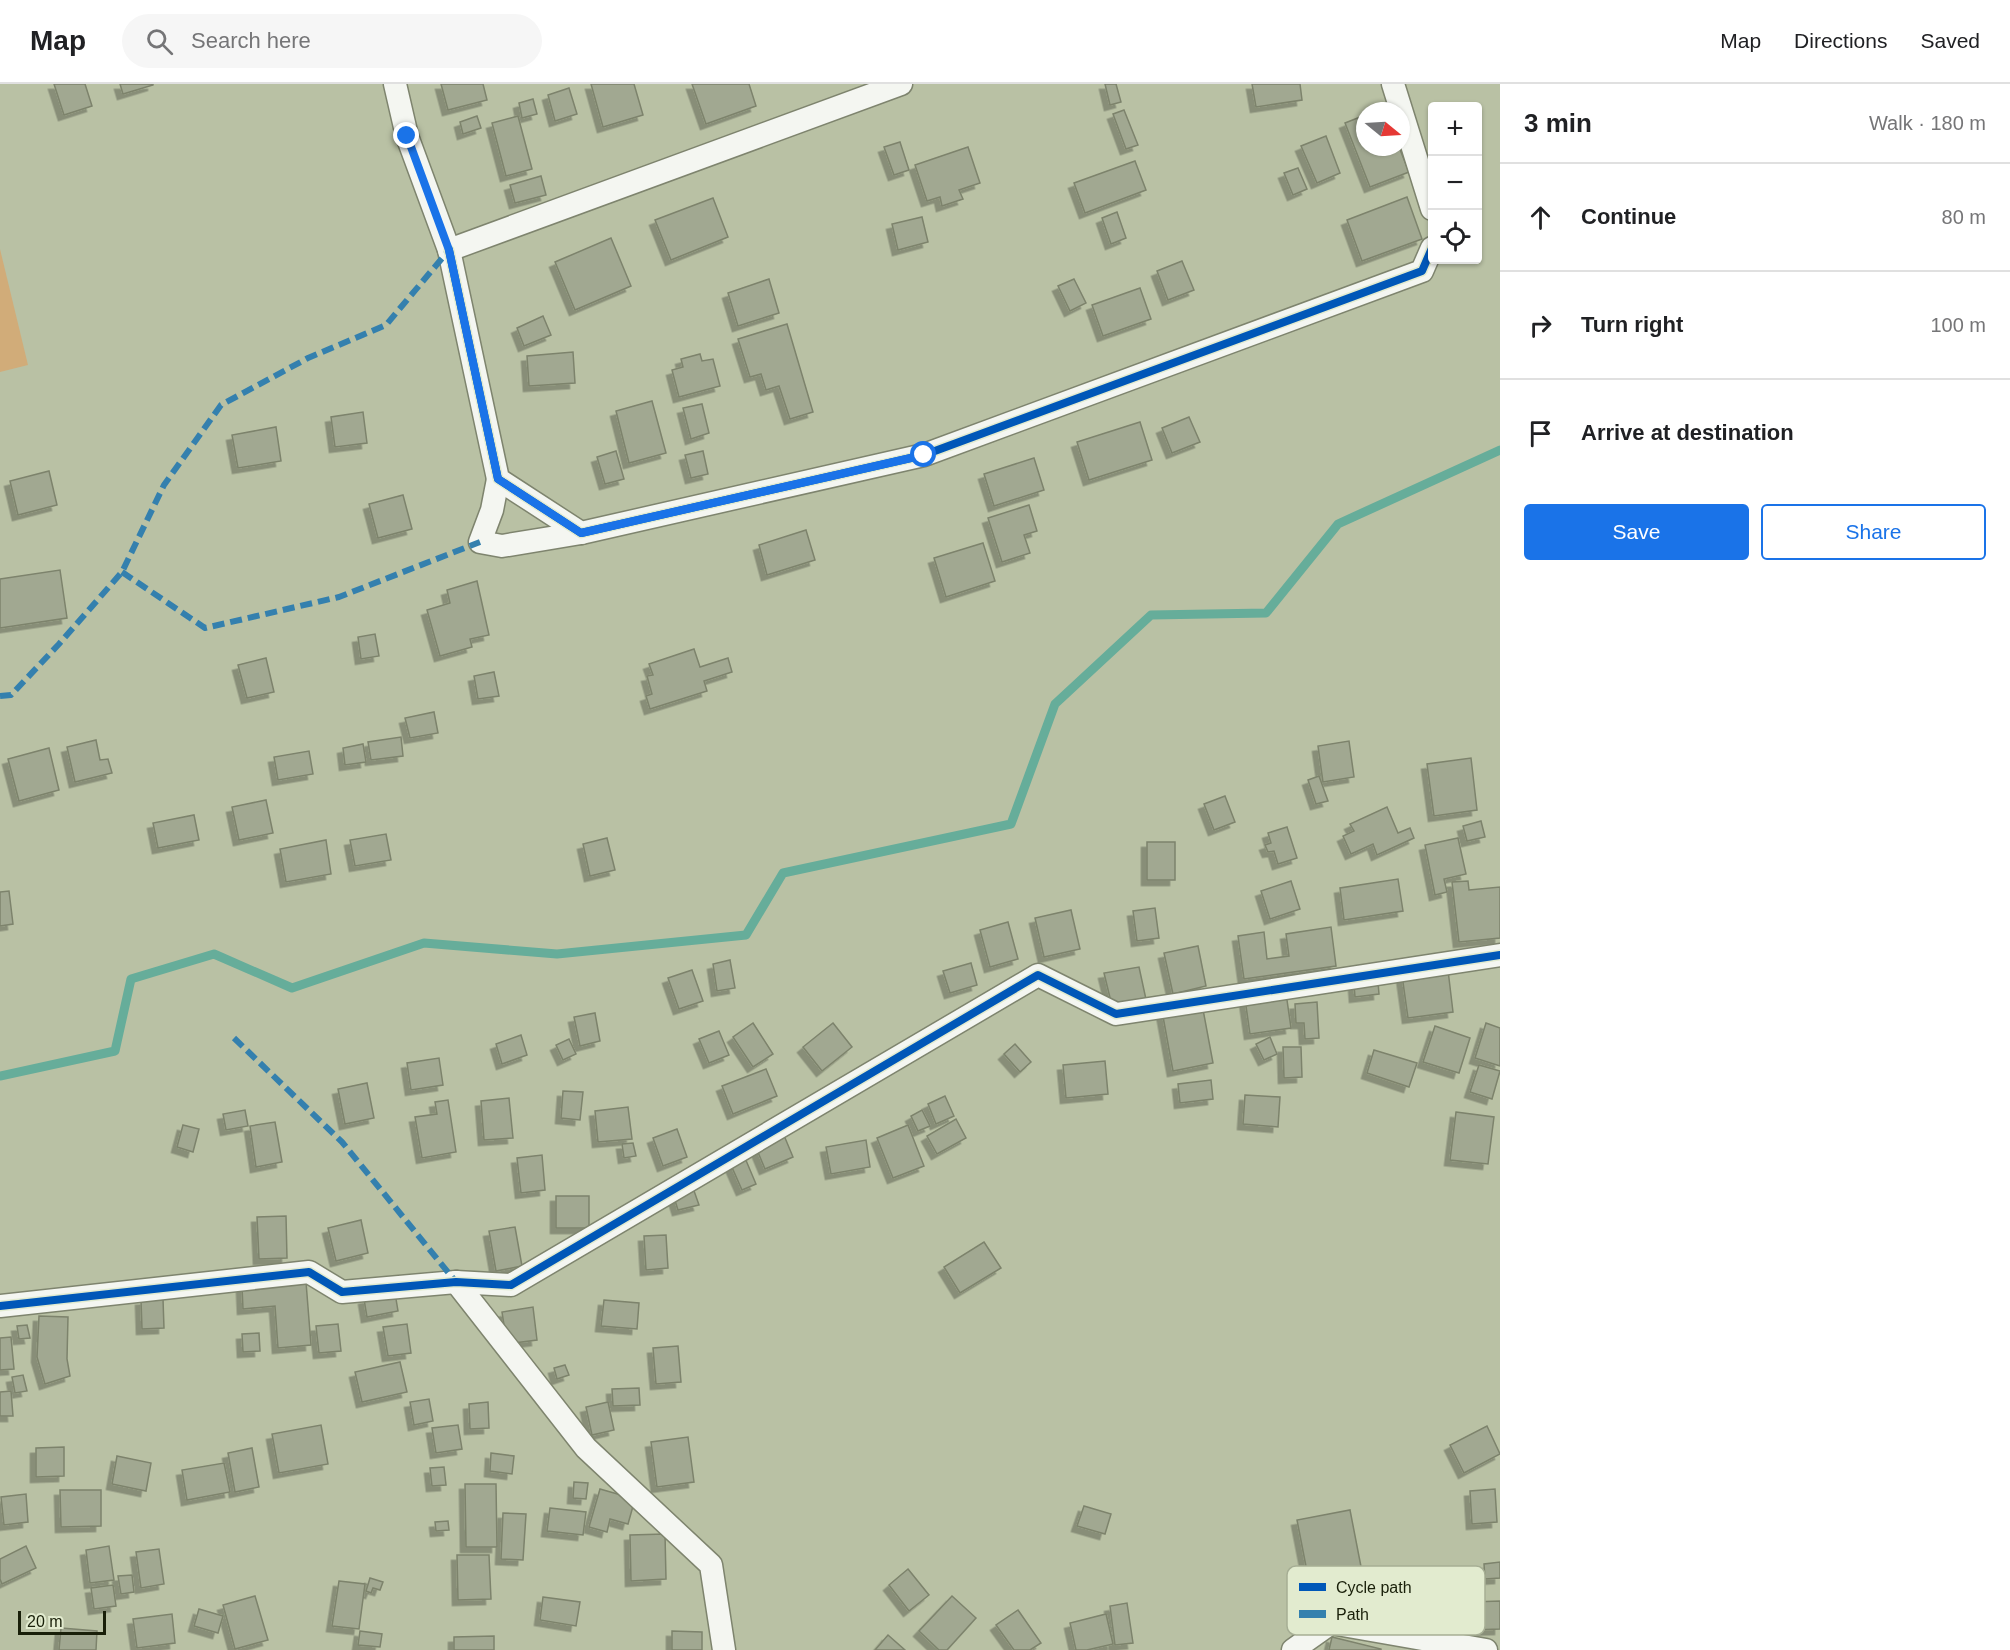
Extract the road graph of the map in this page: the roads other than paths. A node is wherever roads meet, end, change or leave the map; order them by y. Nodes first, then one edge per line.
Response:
1 (395, 84) edge
2 (901, 84) edge
3 (1393, 84) edge
4 (1428, 195) edge
5 (449, 250) junction
6 (1428, 258) edge
7 (498, 479) junction
8 (581, 533) junction
9 (1500, 955) edge
10 (456, 1282) junction
11 (0, 1306) edge
12 (1314, 1635) edge
13 (1400, 1635) edge
14 (724, 1650) edge
15 (1293, 1650) edge
16 (1486, 1650) edge

1 - 5 street
2 - 5 street
3 - 4 street
5 - 7 street
6 - 8 street
7 - 8 street
7 - 8 street
9 - 10 street
10 - 11 street
10 - 14 street
12 - 15 street
13 - 16 street

